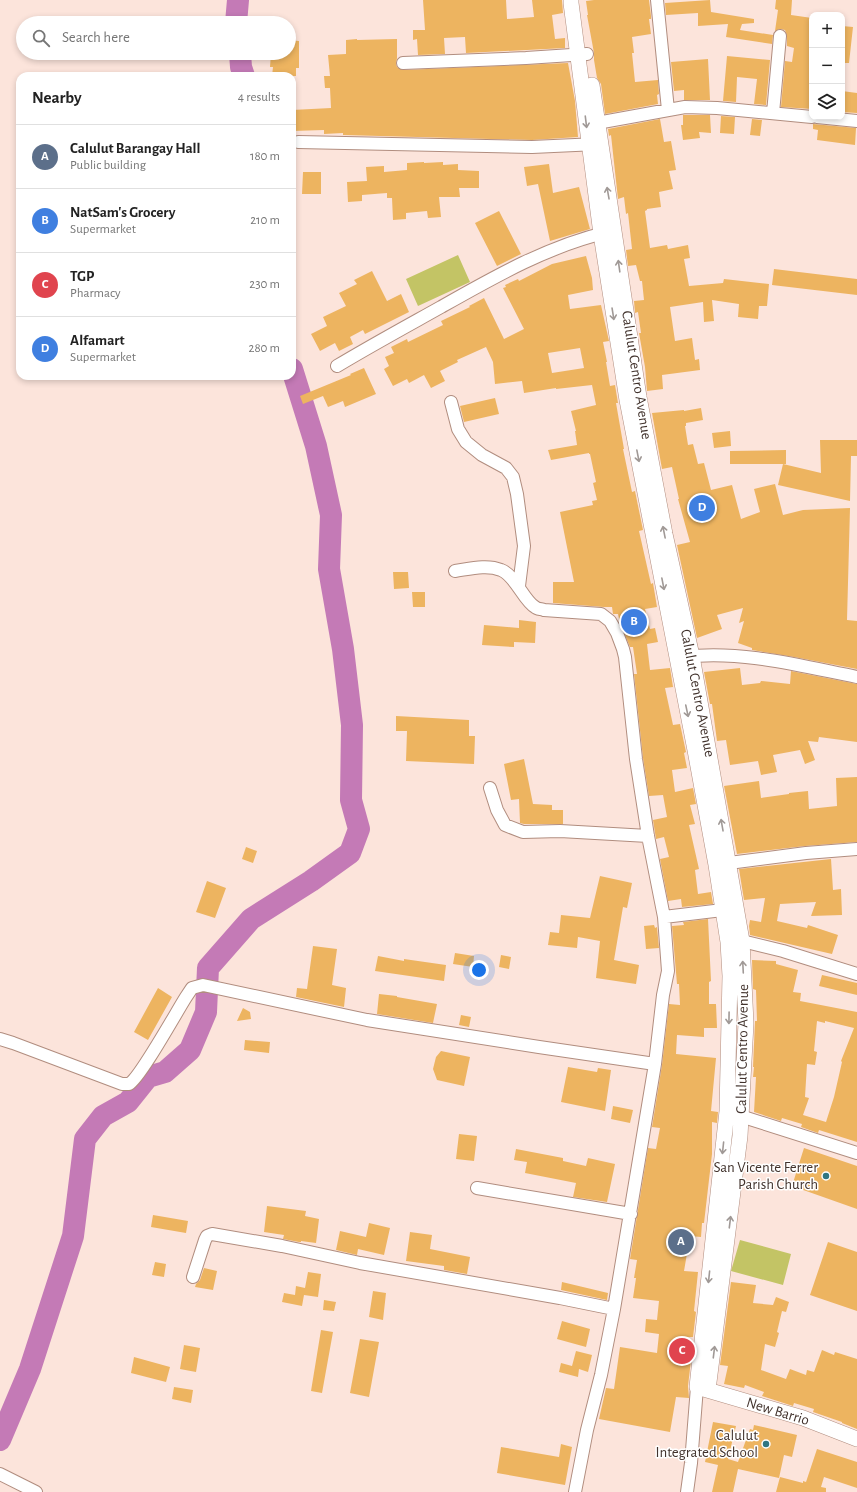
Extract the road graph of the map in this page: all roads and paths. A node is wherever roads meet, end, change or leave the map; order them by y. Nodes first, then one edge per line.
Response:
1 (571, 0) edge
2 (580, 0) edge
3 (657, 0) edge
4 (780, 36) dead end
5 (583, 54) junction
6 (403, 63) dead end
7 (668, 110) junction
8 (773, 113) junction
9 (809, 116) edge
10 (842, 120) edge
11 (857, 122) edge
12 (597, 123) junction
13 (298, 142) dead end
14 (594, 144) junction
15 (608, 233) junction
16 (615, 285) junction
17 (338, 366) dead end
18 (451, 402) dead end
19 (455, 571) dead end
20 (519, 586) junction
21 (692, 656) junction
22 (677, 658) junction
23 (857, 677) edge
24 (490, 788) dead end
25 (648, 836) junction
26 (857, 850) edge
27 (723, 864) junction
28 (730, 909) junction
29 (664, 917) junction
30 (735, 941) junction
31 (857, 974) edge
32 (0, 1040) edge
33 (655, 1064) junction
34 (727, 1111) junction
35 (741, 1116) junction
36 (857, 1153) edge
37 (477, 1188) dead end
38 (631, 1214) junction
39 (193, 1277) dead end
40 (614, 1309) junction
41 (703, 1389) junction
42 (857, 1438) edge
43 (0, 1474) edge
44 (36, 1492) edge
45 (575, 1492) edge
46 (687, 1492) edge

1 - 5 main road, Calulut Centro Avenue
2 - 5 main road, Calulut Centro Avenue
3 - 7 street
4 - 8 street
5 - 6 street
5 - 12 main road, Calulut Centro Avenue
5 -> 14 main road, Calulut Centro Avenue
7 - 8 street
7 - 12 street
8 - 9 street
10 - 11 street
12 - 14 main road, Calulut Centro Avenue
13 - 14 street
14 - 15 main road, Calulut Centro Avenue
15 - 16 main road, Calulut Centro Avenue
15 - 17 street
21 -> 16 main road, Calulut Centro Avenue
16 -> 22 main road, Calulut Centro Avenue
18 - 20 street
19 - 20 street
20 - 25 street
21 - 22 street
21 - 23 street
27 -> 21 main road, Calulut Centro Avenue
22 -> 27 main road, Calulut Centro Avenue
24 - 25 street
25 - 29 street
26 - 27 street
27 - 28 main road, Calulut Centro Avenue
28 - 29 street
28 - 30 main road, Calulut Centro Avenue
29 - 33 street
30 - 31 street
30 -> 34 main road, Calulut Centro Avenue
35 -> 30 main road, Calulut Centro Avenue
32 - 33 street
33 - 38 street
34 - 35 street
34 -> 41 main road, Calulut Centro Avenue
35 - 36 street
41 -> 35 main road, Calulut Centro Avenue
37 - 38 street
38 - 40 street
39 - 40 street
40 - 45 street
41 - 42 main road, New Barrio
41 - 46 street
43 - 44 street

